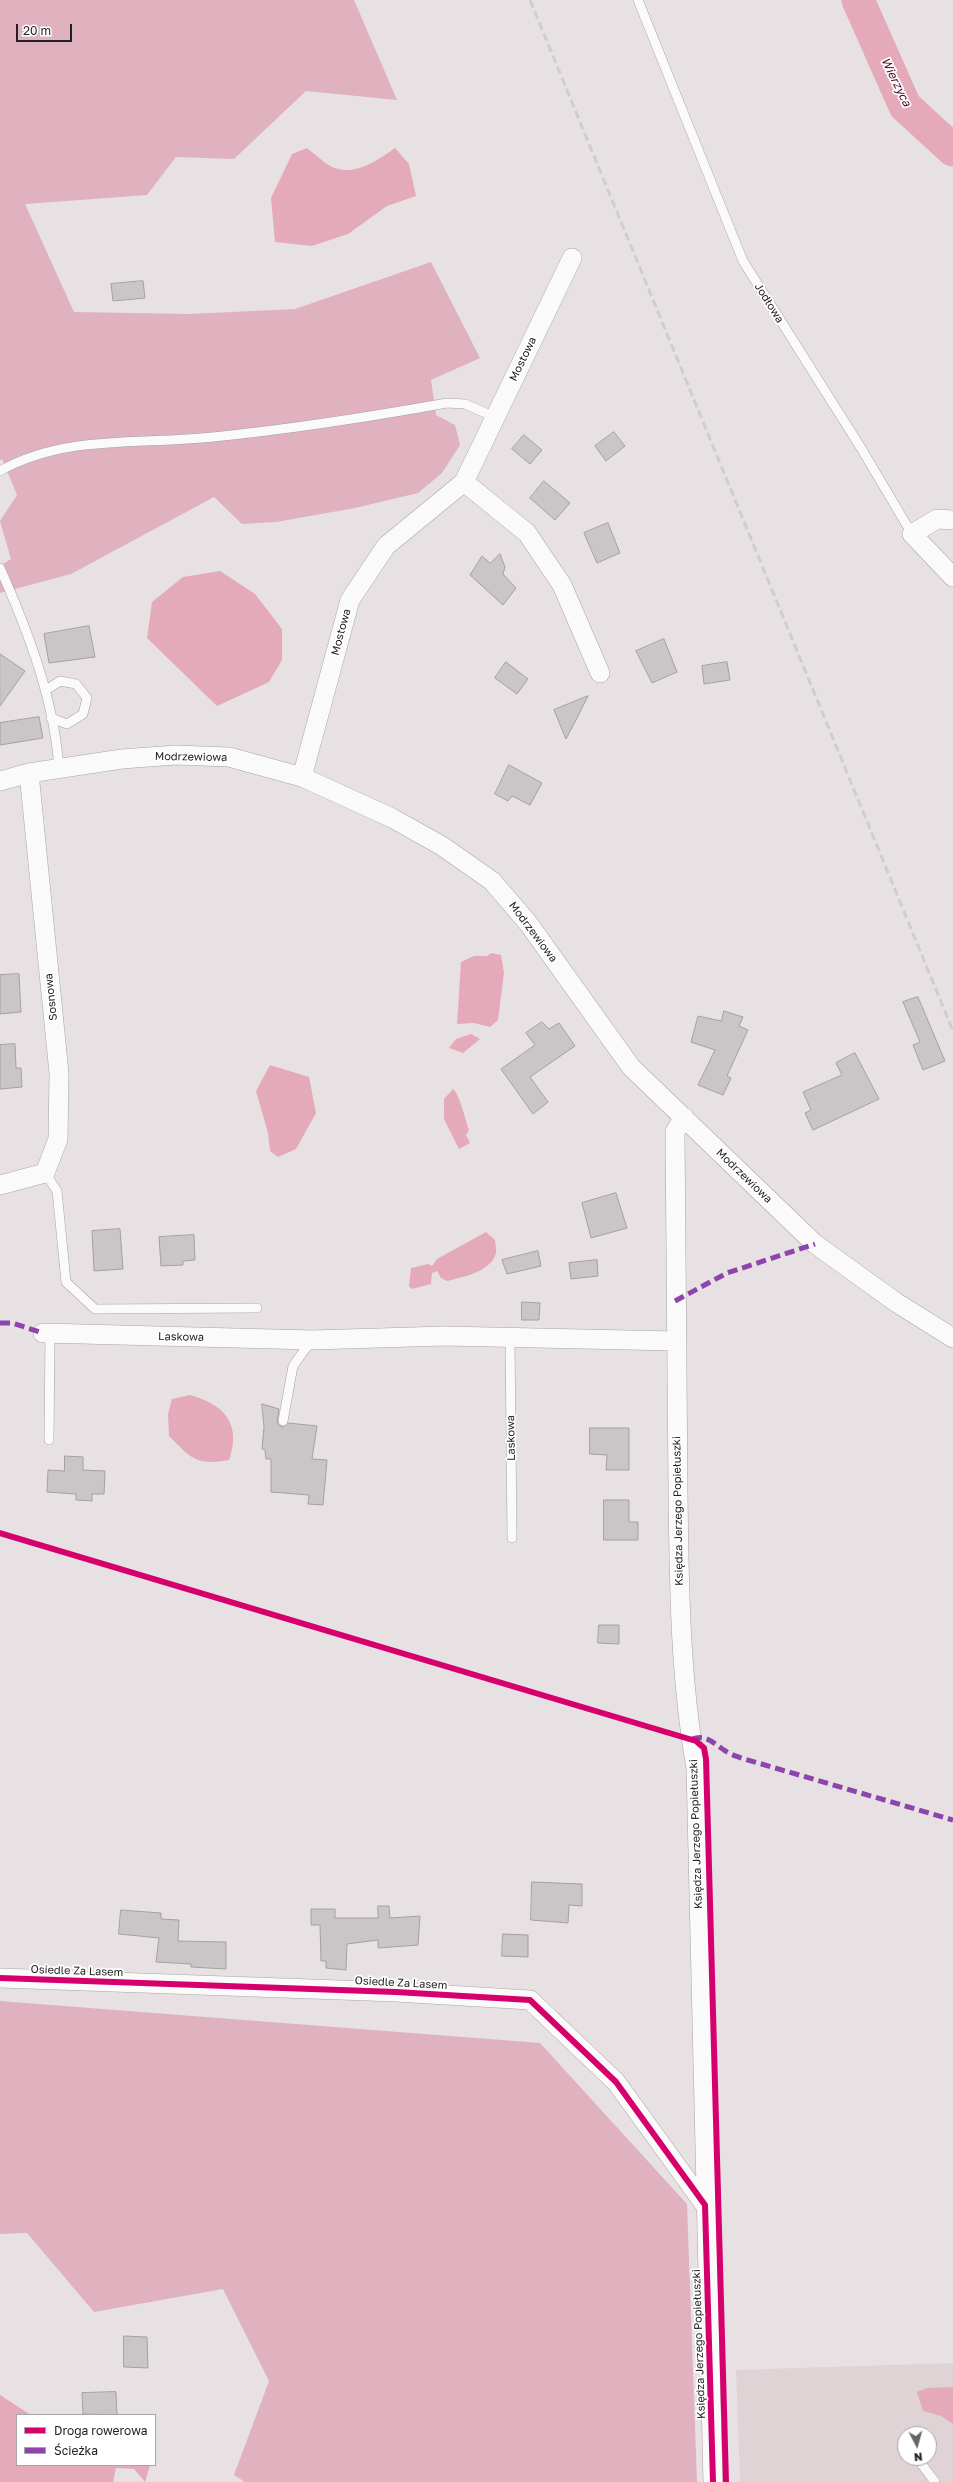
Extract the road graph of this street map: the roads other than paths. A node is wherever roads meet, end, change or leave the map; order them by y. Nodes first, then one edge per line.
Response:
1 (638, 0) edge
2 (572, 258) dead end
3 (495, 417) junction
4 (0, 471) edge
5 (464, 482) junction
6 (953, 520) edge
7 (912, 534) junction
8 (0, 568) edge
9 (953, 577) edge
10 (600, 673) dead end
11 (46, 690) junction
12 (51, 718) junction
13 (59, 768) junction
14 (29, 773) junction
15 (302, 777) junction
16 (0, 781) edge
17 (684, 1117) junction
18 (45, 1173) junction
19 (0, 1185) edge
20 (257, 1308) dead end
21 (46, 1333) joint
22 (510, 1337) junction
23 (953, 1338) edge
24 (312, 1340) junction
25 (675, 1341) junction
26 (282, 1420) dead end
27 (49, 1440) dead end
28 (512, 1538) dead end
29 (0, 1978) edge
30 (705, 2205) junction
31 (923, 2466) edge
32 (713, 2482) edge
33 (935, 2482) edge

1 - 7 lane, Jodłowa
2 - 3 street, Mostowa
3 - 4 lane
3 - 5 street, Mostowa
5 - 10 street
5 - 15 street, Mostowa
6 - 7 street
7 - 9 street, Jodłowa
8 - 11 lane
11 - 12 lane
11 - 12 lane
12 - 13 lane
13 - 14 street, Modrzewiowa
13 - 15 street, Modrzewiowa
14 - 16 street, Modrzewiowa
14 - 18 street, Sosnowa
15 - 17 street, Modrzewiowa
17 - 23 street, Modrzewiowa
17 - 25 street, Księdza Jerzego Popiełuszki
18 - 19 street
18 - 20 lane
21 - 24 street, Laskowa
21 - 27 lane, Laskowa
22 - 24 street, Laskowa
22 - 25 street, Laskowa
22 - 28 lane, Laskowa
24 - 26 lane
25 - 30 street, Księdza Jerzego Popiełuszki
29 - 30 street, Osiedle Za Lasem
30 - 32 street, Księdza Jerzego Popiełuszki
31 - 33 lane

